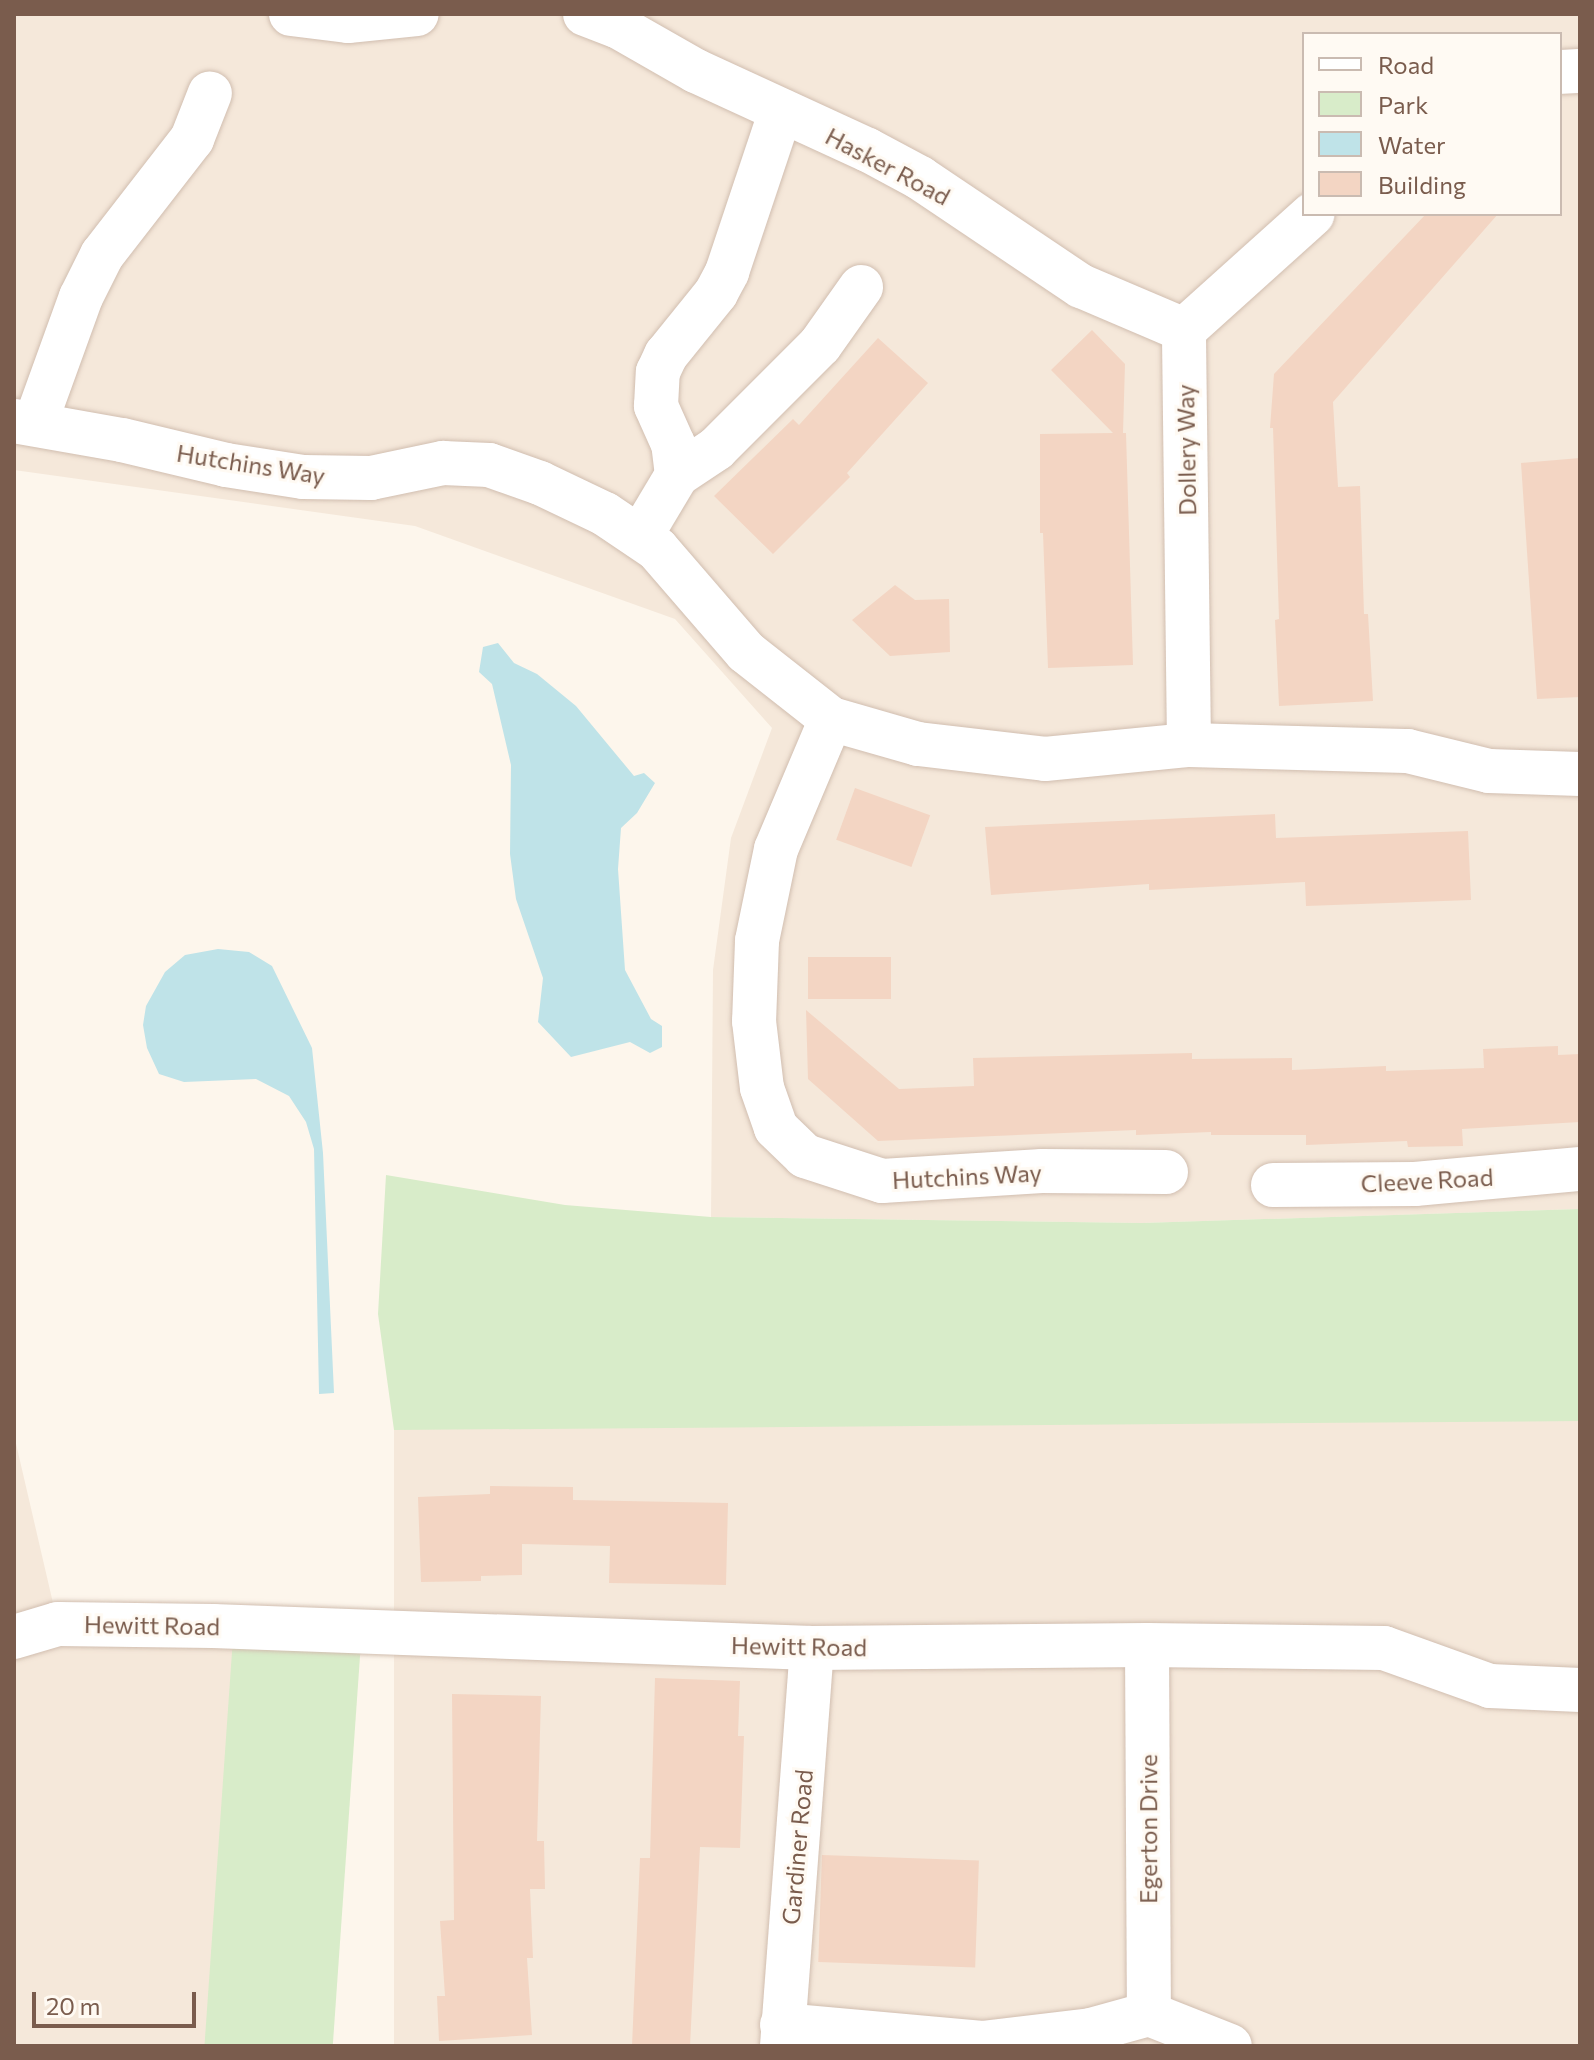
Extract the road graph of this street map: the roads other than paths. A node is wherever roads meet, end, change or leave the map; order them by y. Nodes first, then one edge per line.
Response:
1 (291, 14) edge
2 (417, 14) edge
3 (585, 14) edge
4 (210, 93) dead end
5 (781, 111) junction
6 (1311, 216) edge
7 (861, 287) dead end
8 (1184, 330) junction
9 (24, 422) edge
10 (677, 475) junction
11 (640, 537) junction
12 (831, 719) junction
13 (1189, 745) junction
14 (1580, 774) edge
15 (1580, 1169) edge
16 (1166, 1172) dead end
17 (1273, 1185) dead end
18 (14, 1637) edge
19 (1147, 1645) junction
20 (812, 1648) junction
21 (1580, 1690) edge
22 (1149, 2014) junction
23 (782, 2036) edge
24 (1230, 2046) edge

1 - 2 street
3 - 5 street, Hasker Road
4 - 9 street
5 - 8 street, Hasker Road
5 - 10 street
6 - 8 street
7 - 10 street
8 - 13 street, Dollery Way
9 - 11 street, Hutchins Way
10 - 11 street
11 - 12 street, Hutchins Way
12 - 13 street, Hutchins Way
12 - 16 street, Hutchins Way
13 - 14 street, Hutchins Way
15 - 17 street, Cleeve Road
18 - 20 street, Hewitt Road
19 - 20 street, Hewitt Road
19 - 21 street, Hewitt Road
19 - 22 street, Egerton Drive
20 - 23 street, Gardiner Road
22 - 23 street
22 - 24 street

